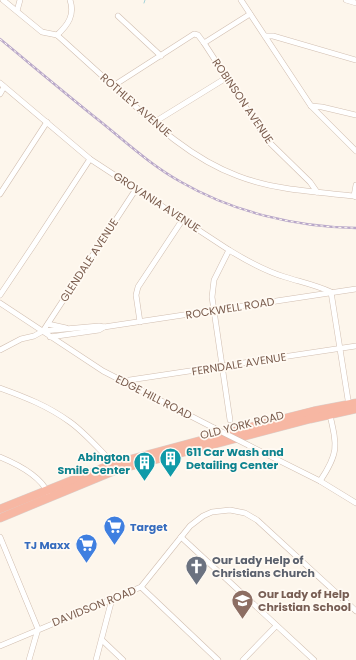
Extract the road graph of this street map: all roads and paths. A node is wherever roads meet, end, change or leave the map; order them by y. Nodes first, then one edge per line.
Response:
1 (3, 0) edge
2 (20, 0) edge
3 (70, 0) edge
4 (241, 0) edge
5 (346, 0) edge
6 (356, 3) edge
7 (17, 11) junction
8 (250, 14) junction
9 (118, 16) dead end
10 (57, 35) junction
11 (265, 36) junction
12 (204, 43) junction
13 (161, 56) junction
14 (356, 60) edge
15 (226, 78) junction
16 (2, 85) edge
17 (113, 86) junction
18 (0, 94) edge
19 (310, 106) junction
20 (356, 115) edge
21 (47, 122) junction
22 (153, 124) junction
23 (356, 151) edge
24 (90, 159) junction
25 (356, 185) edge
26 (136, 189) junction
27 (317, 192) junction
28 (0, 194) edge
29 (355, 197) edge
30 (183, 219) junction
31 (229, 250) junction
32 (356, 289) edge
33 (332, 292) junction
34 (0, 294) edge
35 (0, 303) edge
36 (214, 310) junction
37 (140, 322) junction
38 (48, 324) junction
39 (104, 327) junction
40 (73, 329) junction
41 (43, 331) junction
42 (50, 337) junction
43 (356, 346) edge
44 (339, 348) junction
45 (0, 350) edge
46 (222, 367) junction
47 (122, 382) junction
48 (0, 388) edge
49 (352, 407) edge
50 (330, 415) junction
51 (230, 420) dead end
52 (0, 457) edge
53 (114, 467) junction
54 (320, 481) junction
55 (48, 494) junction
56 (356, 503) edge
57 (0, 509) edge
58 (0, 518) edge
59 (0, 537) edge
60 (181, 537) junction
61 (141, 587) junction
62 (112, 599) junction
63 (356, 611) edge
64 (276, 626) junction
65 (38, 629) junction
66 (102, 640) junction
67 (0, 646) edge
68 (29, 660) edge
69 (96, 660) edge
70 (123, 660) edge
71 (218, 660) edge
72 (243, 660) edge
73 (314, 660) edge

1 - 7 street, ROTHLEY AVENUE
2 - 7 street
3 - 10 street
4 - 8 street
5 - 6 street
7 - 10 street, ROTHLEY AVENUE
8 - 11 street
8 - 12 street
9 - 13 street
10 - 17 street, ROTHLEY AVENUE
11 - 14 street
11 - 19 street
12 - 13 street
12 - 15 street, ROBINSON AVENUE
13 - 17 street
15 - 22 street
15 - 27 street, ROBINSON AVENUE
16 - 18 street
16 - 21 street, GROVANIA AVENUE
17 - 22 street, ROTHLEY AVENUE
19 - 20 street
19 - 23 street
21 - 24 street, GROVANIA AVENUE
21 - 28 street
22 - 27 street, ROTHLEY AVENUE
24 - 26 street, GROVANIA AVENUE
24 - 34 street
25 - 29 street
26 - 30 street, GROVANIA AVENUE
26 - 38 street, GLENDALE AVENUE
27 - 29 street, ROTHLEY AVENUE
30 - 31 street, GROVANIA AVENUE
30 - 37 street
31 - 33 street, GROVANIA AVENUE
31 - 36 street
32 - 33 street, ROCKWELL ROAD
33 - 36 street, ROCKWELL ROAD
33 - 44 street
35 - 41 street, EDGE HILL ROAD
36 - 37 street, ROCKWELL ROAD
36 - 46 street
37 - 39 street, ROCKWELL ROAD
38 - 40 street, ROCKWELL ROAD
38 - 41 street, GLENDALE AVENUE
39 - 40 street, ROCKWELL ROAD
39 - 42 street, ROCKWELL ROAD
40 - 41 street, ROCKWELL ROAD
41 - 42 street, EDGE HILL ROAD
41 - 45 street, ROCKWELL ROAD
42 - 47 street, EDGE HILL ROAD
43 - 44 street, FERNDALE AVENUE
44 - 46 street, FERNDALE AVENUE
44 - 49 street
46 - 47 street, FERNDALE AVENUE
46 - 51 street
47 - 54 street, EDGE HILL ROAD, bridge
48 - 53 street
49 - 50 highway, OLD YORK ROAD
49 - 53 highway, OLD YORK ROAD
50 - 53 highway, OLD YORK ROAD
50 - 54 street
52 - 55 street
53 - 55 highway, OLD YORK ROAD
54 - 56 street, EDGE HILL ROAD
55 - 57 highway, OLD YORK ROAD
55 - 58 highway, OLD YORK ROAD
59 - 65 street
60 - 61 street, DAVIDSON ROAD
60 - 63 street, DAVIDSON ROAD
60 - 64 street
61 - 62 street, DAVIDSON ROAD
61 - 71 street
62 - 65 street, DAVIDSON ROAD
62 - 66 street
64 - 72 street
64 - 73 street
65 - 67 street, DAVIDSON ROAD
65 - 68 street
66 - 69 street
66 - 70 street

